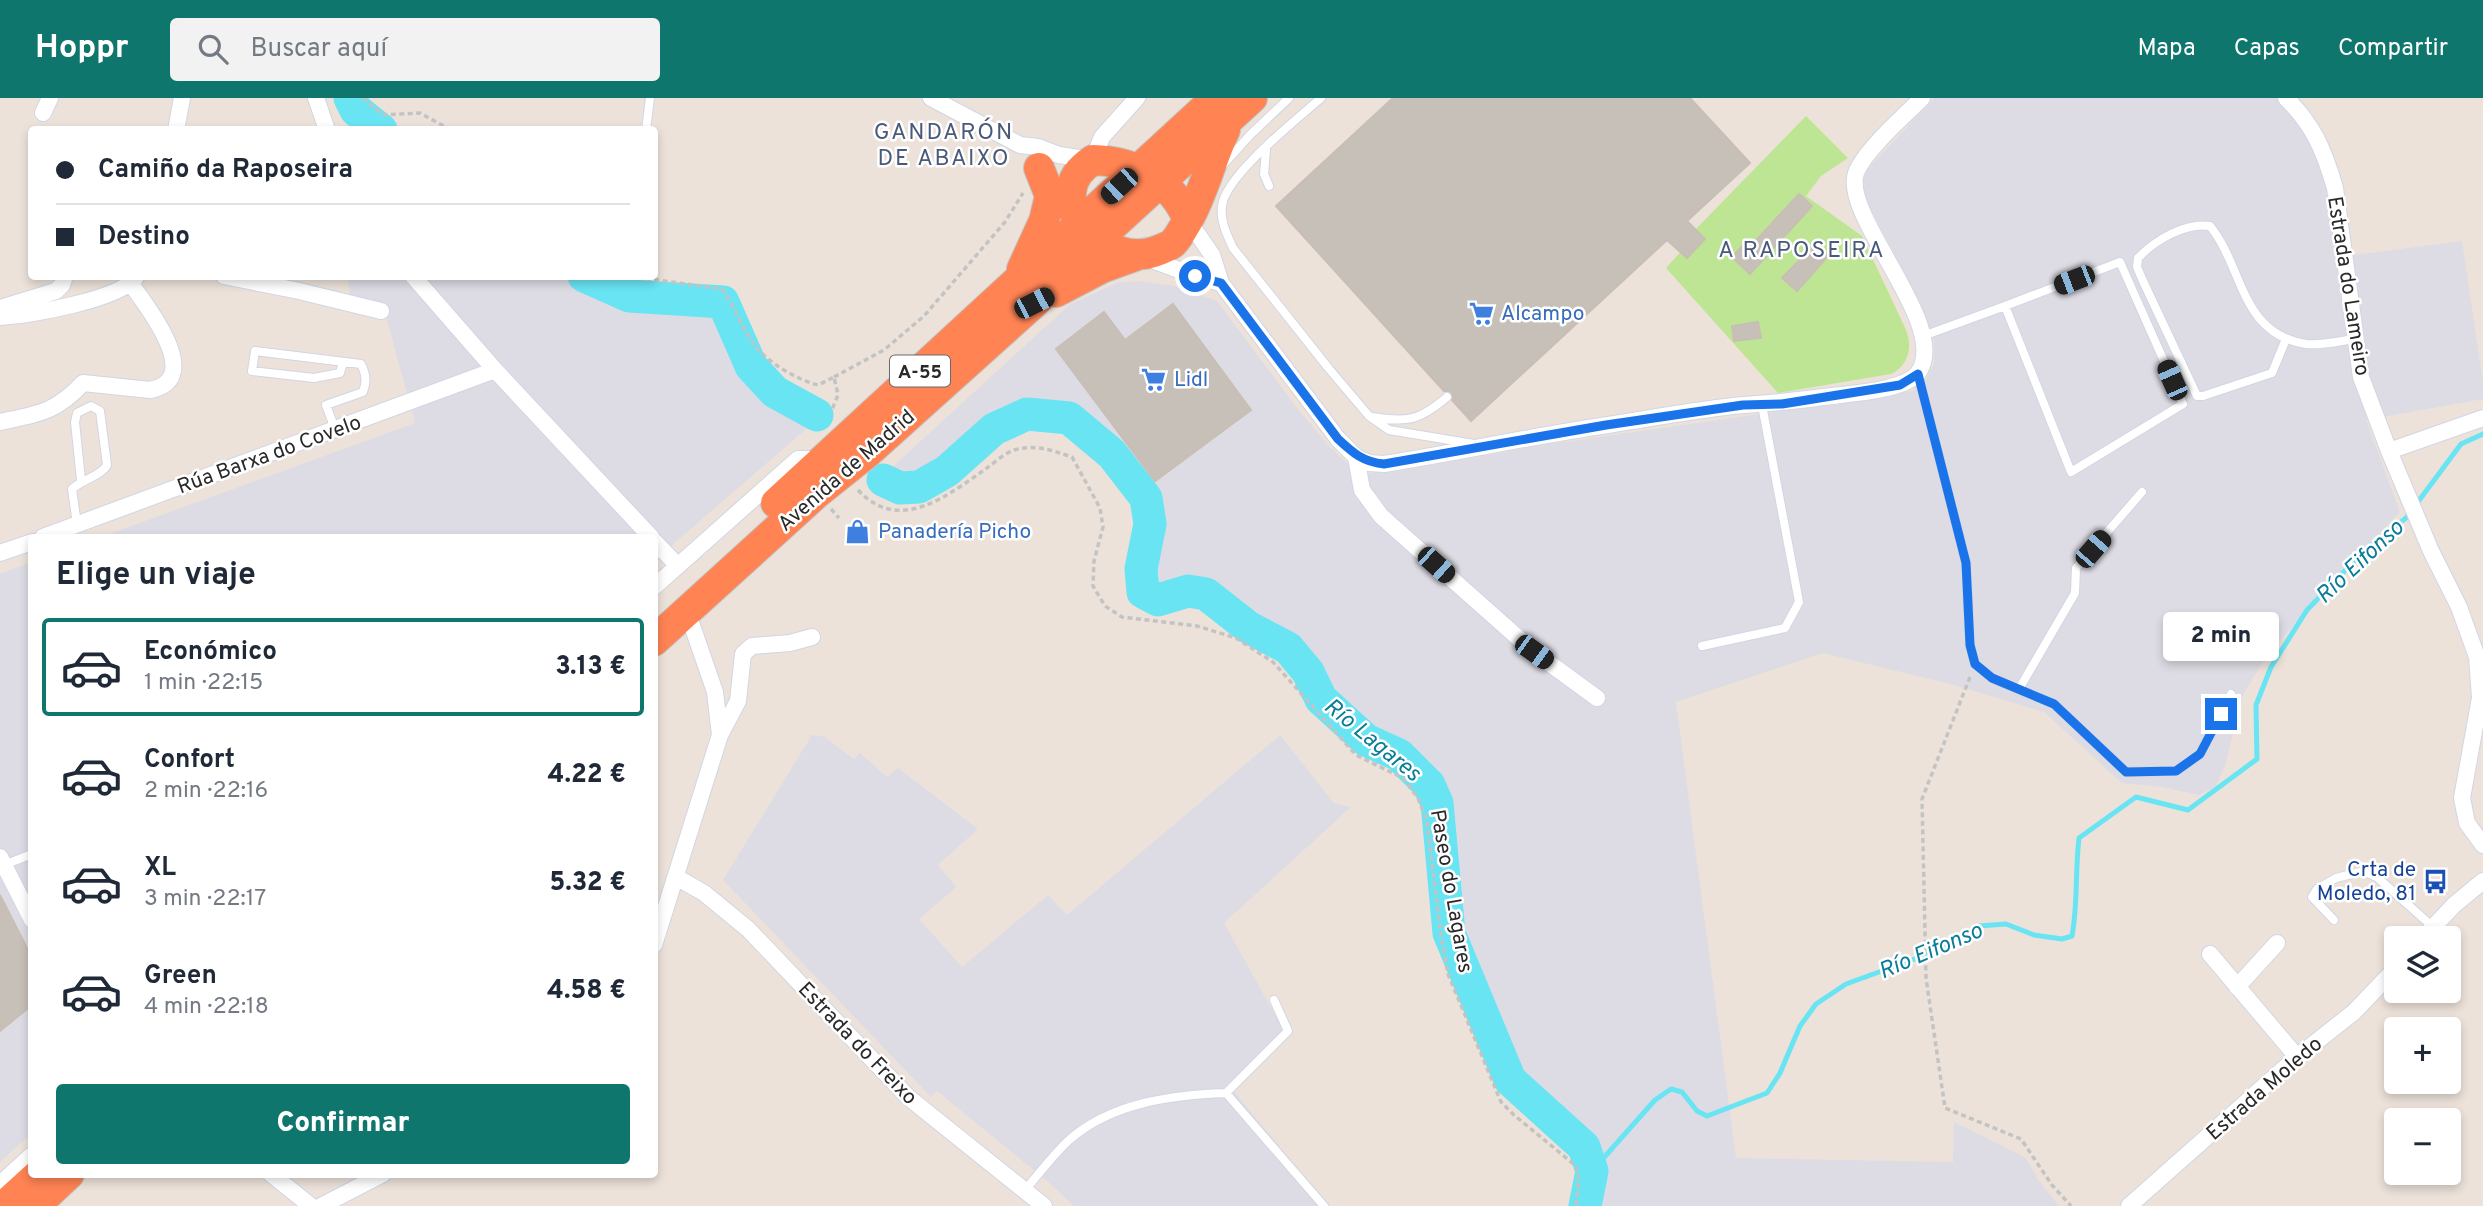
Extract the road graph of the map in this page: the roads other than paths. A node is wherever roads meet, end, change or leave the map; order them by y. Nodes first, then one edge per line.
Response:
1 (182, 98) edge
2 (316, 98) edge
3 (650, 98) edge
4 (931, 98) edge
5 (1136, 98) edge
6 (1252, 98) edge
7 (1289, 98) edge
8 (1321, 98) edge
9 (1922, 98) edge
10 (2286, 98) edge
11 (1223, 108) edge
12 (177, 126) edge
13 (326, 126) edge
14 (646, 126) edge
15 (1177, 132) junction
16 (1020, 145) junction
17 (1267, 147) junction
18 (1039, 168) junction
19 (1149, 176) junction
20 (1202, 185) junction
21 (1269, 186) dead end
22 (1084, 192) junction
23 (1044, 220) junction
24 (1188, 220) junction
25 (1138, 255) junction
26 (64, 280) edge
27 (133, 280) edge
28 (244, 280) edge
29 (416, 280) edge
30 (1221, 283) junction
31 (1025, 292) junction
32 (2005, 306) junction
33 (0, 307) edge
34 (381, 311) dead end
35 (0, 317) edge
36 (1923, 336) junction
37 (2286, 339) junction
38 (2355, 339) junction
39 (343, 362) junction
40 (495, 370) junction
41 (1918, 374) junction
42 (1447, 397) dead end
43 (1762, 405) junction
44 (1369, 416) junction
45 (2483, 418) edge
46 (0, 422) edge
47 (335, 429) junction
48 (1484, 445) junction
49 (2389, 452) junction
50 (1356, 457) junction
51 (833, 466) junction
52 (81, 481) junction
53 (2142, 492) dead end
54 (77, 525) junction
55 (52, 534) edge
56 (648, 534) edge
57 (28, 543) edge
58 (658, 544) edge
59 (0, 553) edge
60 (678, 566) junction
61 (658, 584) edge
62 (658, 610) edge
63 (687, 611) junction
64 (658, 637) edge
65 (812, 637) dead end
66 (1702, 646) dead end
67 (2019, 689) junction
68 (2231, 694) dead end
69 (1597, 698) dead end
70 (720, 735) junction
71 (2483, 845) edge
72 (28, 855) edge
73 (2, 861) edge
74 (676, 877) junction
75 (2483, 881) edge
76 (28, 912) edge
77 (2333, 920) dead end
78 (2422, 926) edge
79 (2434, 926) edge
80 (658, 933) edge
81 (2277, 943) dead end
82 (2210, 954) dead end
83 (2384, 981) edge
84 (2237, 986) junction
85 (1274, 1000) dead end
86 (2297, 1058) junction
87 (1226, 1093) junction
88 (28, 1159) edge
89 (35, 1178) edge
90 (65, 1178) edge
91 (276, 1178) edge
92 (375, 1178) edge
93 (0, 1184) edge
94 (1025, 1190) junction
95 (4, 1206) edge
96 (35, 1206) edge
97 (311, 1206) edge
98 (321, 1206) edge
99 (1045, 1206) edge
100 (1324, 1206) edge
101 (2129, 1206) edge

1 - 12 street
2 - 13 street
3 - 14 lane
4 - 16 street
5 - 22 street
6 - 11 highway, A-55
7 - 20 lane
8 - 17 lane
9 - 36 street
10 - 38 street, Estrada do Lameiro
11 - 15 highway, A-55
11 - 19 highway, A-55
11 - 20 highway
15 - 19 highway, A-55
15 - 22 highway
16 - 18 street
16 - 22 street
17 - 21 lane
17 - 44 lane
18 - 22 street
18 - 23 highway
19 - 22 highway, A-55
19 - 22 highway
19 - 24 highway
20 - 24 highway
22 - 23 highway
22 - 25 highway
22 - 31 highway, Avenida de Madrid / A-55
23 - 31 highway
24 - 25 highway
24 - 30 street
25 - 30 street
25 - 31 highway
26 - 33 street
27 - 35 street
27 - 46 street
28 - 34 street
29 - 40 street
30 - 50 street
31 - 51 highway, Avenida de Madrid / A-55
32 - 32 lane
32 - 36 lane
36 - 41 street
37 - 37 lane
37 - 38 lane
38 - 49 street, Estrada do Lameiro
39 - 39 lane
39 - 47 lane
40 - 47 street, Rúa Barxa do Covelo
40 - 56 street
41 - 43 street
41 - 67 lane
42 - 44 lane
43 - 48 street
43 - 66 lane
44 - 48 lane
45 - 49 street
47 - 54 street, Rúa Barxa do Covelo
48 - 50 street
49 - 71 street, Estrada do Lameiro
50 - 69 street
51 - 60 street
51 - 62 highway, Avenida de Madrid / A-55
51 - 63 highway, Avenida de Madrid / A-55
52 - 52 lane
52 - 54 lane
53 - 67 lane
54 - 55 street, Rúa Barxa do Covelo
57 - 59 street
58 - 60 street
60 - 61 street
63 - 64 highway, Avenida de Madrid / A-55
63 - 70 street
65 - 70 street
67 - 68 lane
70 - 74 street
72 - 73 lane
73 - 76 street
74 - 80 street
74 - 94 street, Estrada do Freixo
75 - 79 street
77 - 78 lane
81 - 84 street
82 - 84 street
83 - 86 street, Estrada Moledo
84 - 86 street
85 - 87 lane
86 - 101 street, Estrada Moledo
87 - 94 lane
87 - 100 lane
88 - 93 street
89 - 95 highway
90 - 96 highway
91 - 97 street
92 - 98 street
94 - 99 street, Estrada do Freixo

